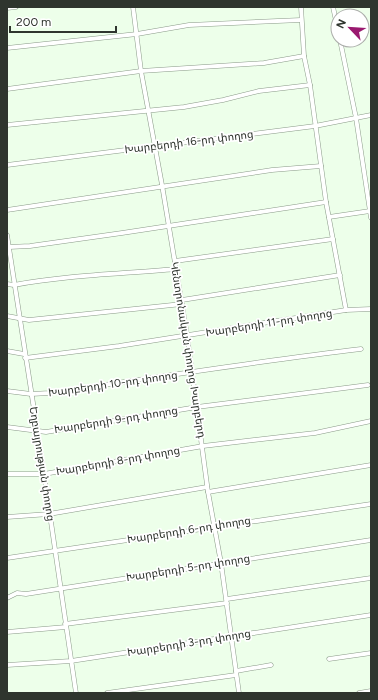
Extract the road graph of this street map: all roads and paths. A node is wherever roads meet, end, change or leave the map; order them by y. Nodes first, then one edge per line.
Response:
1 (16, 7) edge
2 (133, 7) edge
3 (301, 7) edge
4 (7, 8) edge
5 (301, 20) junction
6 (137, 34) junction
7 (7, 48) edge
8 (342, 48) edge
9 (304, 56) junction
10 (141, 71) junction
11 (310, 84) junction
12 (7, 90) edge
13 (148, 111) junction
14 (371, 116) edge
15 (356, 118) junction
16 (7, 125) edge
17 (315, 126) junction
18 (154, 146) junction
19 (7, 165) edge
20 (321, 166) junction
21 (162, 185) junction
22 (326, 202) junction
23 (7, 210) edge
24 (370, 211) junction
25 (329, 217) junction
26 (371, 218) edge
27 (169, 226) junction
28 (7, 235) edge
29 (333, 239) junction
30 (8, 242) edge
31 (9, 247) junction
32 (175, 261) junction
33 (176, 269) junction
34 (340, 275) junction
35 (7, 284) edge
36 (14, 284) junction
37 (182, 302) junction
38 (371, 309) edge
39 (346, 310) junction
40 (7, 316) edge
41 (19, 318) junction
42 (187, 336) junction
43 (361, 349) dead end
44 (7, 351) edge
45 (25, 356) junction
46 (192, 373) junction
47 (368, 385) dead end
48 (7, 391) edge
49 (31, 394) junction
50 (197, 407) junction
51 (371, 421) edge
52 (7, 427) edge
53 (37, 431) junction
54 (203, 446) junction
55 (371, 465) edge
56 (7, 474) edge
57 (44, 474) junction
58 (208, 489) junction
59 (371, 504) edge
60 (49, 514) junction
61 (7, 517) edge
62 (215, 526) junction
63 (371, 540) edge
64 (55, 551) junction
65 (7, 558) edge
66 (221, 563) junction
67 (371, 578) edge
68 (60, 588) junction
69 (7, 598) edge
70 (227, 601) junction
71 (371, 615) edge
72 (66, 626) junction
73 (7, 632) edge
74 (231, 637) junction
75 (371, 653) edge
76 (329, 659) dead end
77 (71, 661) junction
78 (7, 664) edge
79 (271, 666) dead end
80 (236, 673) junction
81 (371, 691) edge
82 (76, 693) edge
83 (107, 693) edge
84 (239, 693) edge
85 (359, 693) edge

1 - 4 street
2 - 6 street, Կենտրոնական փողոց Խարբերդ
3 - 5 street
5 - 6 street
5 - 9 street
6 - 7 street
6 - 10 street, Կենտրոնական փողոց Խարբերդ
8 - 15 street
9 - 10 street
9 - 11 street
10 - 12 street
10 - 13 street, Կենտրոնական փողոց Խարբերդ
11 - 13 street
11 - 17 street
13 - 16 street
13 - 18 street, Կենտրոնական փողոց Խարբերդ
14 - 15 street, Խարբերդի 16-րդ փողոց
15 - 17 street, Խարբերդի 16-րդ փողոց
15 - 24 street
17 - 18 street, Խարբերդի 16-րդ փողոց
17 - 20 street
18 - 19 street, Խարբերդի 16-րդ փողոց
18 - 21 street, Կենտրոնական փողոց Խարբերդ
20 - 21 street
20 - 22 street
21 - 23 street
21 - 27 street, Կենտրոնական փողոց Խարբերդ
22 - 25 street
22 - 27 street
24 - 25 street
24 - 26 street
25 - 29 street
27 - 31 street
27 - 32 street, Կենտրոնական փողոց Խարբերդ
28 - 30 street, Եղբայրության փողոց
29 - 32 street
29 - 34 street
30 - 31 street, Եղբայրության փողոց
31 - 36 street, Եղբայրության փողոց
32 - 33 street, Կենտրոնական փողոց Խարբերդ
33 - 36 street
33 - 37 street, Կենտրոնական փողոց Խարբերդ
34 - 37 street
34 - 39 street
35 - 36 street
36 - 41 street, Եղբայրության փողոց
37 - 41 street
37 - 42 street, Կենտրոնական փողոց Խարբերդ
38 - 39 street, Խարբերդի 11-րդ փողոց
39 - 42 street, Խարբերդի 11-րդ փողոց
40 - 41 street
41 - 45 street, Եղբայրության փողոց
42 - 45 street, Խարբերդի 11-րդ փողոց
42 - 46 street, Կենտրոնական փողոց Խարբերդ
43 - 46 street, Խարբերդի 10-րդ փողոց
44 - 45 street, Խարբերդի 11-րդ փողոց
45 - 49 street, Եղբայրության փողոց
46 - 49 street, Խարբերդի 10-րդ փողոց
46 - 50 street, Կենտրոնական փողոց Խարբերդ
47 - 50 street, Խարբերդի 9-րդ փողոց
48 - 49 street, Խարբերդի 10-րդ փողոց
49 - 53 street, Եղբայրության փողոց
50 - 53 street, Խարբերդի 9-րդ փողոց
50 - 54 street, Կենտրոնական փողոց Խարբերդ
51 - 54 street, Խարբերդի 8-րդ փողոց
52 - 53 street, Խարբերդի 9-րդ փողոց
53 - 57 street, Եղբայրության փողոց
54 - 57 street, Խարբերդի 8-րդ փողոց
54 - 58 street, Կենտրոնական փողոց Խարբերդ
55 - 58 street
56 - 57 street, Խարբերդի 8-րդ փողոց
57 - 60 street, Եղբայրության փողոց
58 - 60 street
58 - 62 street, Կենտրոնական փողոց Խարբերդ
59 - 62 street, Խարբերդի 6-րդ փողոց
60 - 61 street
60 - 64 street, Եղբայրության փողոց
62 - 64 street, Խարբերդի 6-րդ փողոց
62 - 66 street, Կենտրոնական փողոց Խարբերդ
63 - 66 street, Խարբերդի 5-րդ փողոց
64 - 65 street, Խարբերդի 6-րդ փողոց
64 - 68 street, Եղբայրության փողոց
66 - 68 street, Խարբերդի 5-րդ փողոց
66 - 70 street, Կենտրոնական փողոց Խարբերդ
67 - 70 street
68 - 69 street, Խարբերդի 5-րդ փողոց
68 - 72 street, Եղբայրության փողոց
70 - 72 street
70 - 74 street, Կենտրոնական փողոց Խարբերդ
71 - 74 street, Խարբերդի 3-րդ փողոց
72 - 73 street
72 - 77 street, Եղբայրության փողոց
74 - 77 street, Խարբերդի 3-րդ փողոց
74 - 80 street, Կենտրոնական փողոց Խարբերդ
75 - 76 street
77 - 78 street, Խարբերդի 3-րդ փողոց
77 - 82 street, Եղբայրության փողոց
79 - 80 street
80 - 83 street
80 - 84 street, Կենտրոնական փողոց Խարբերդ
81 - 85 street

